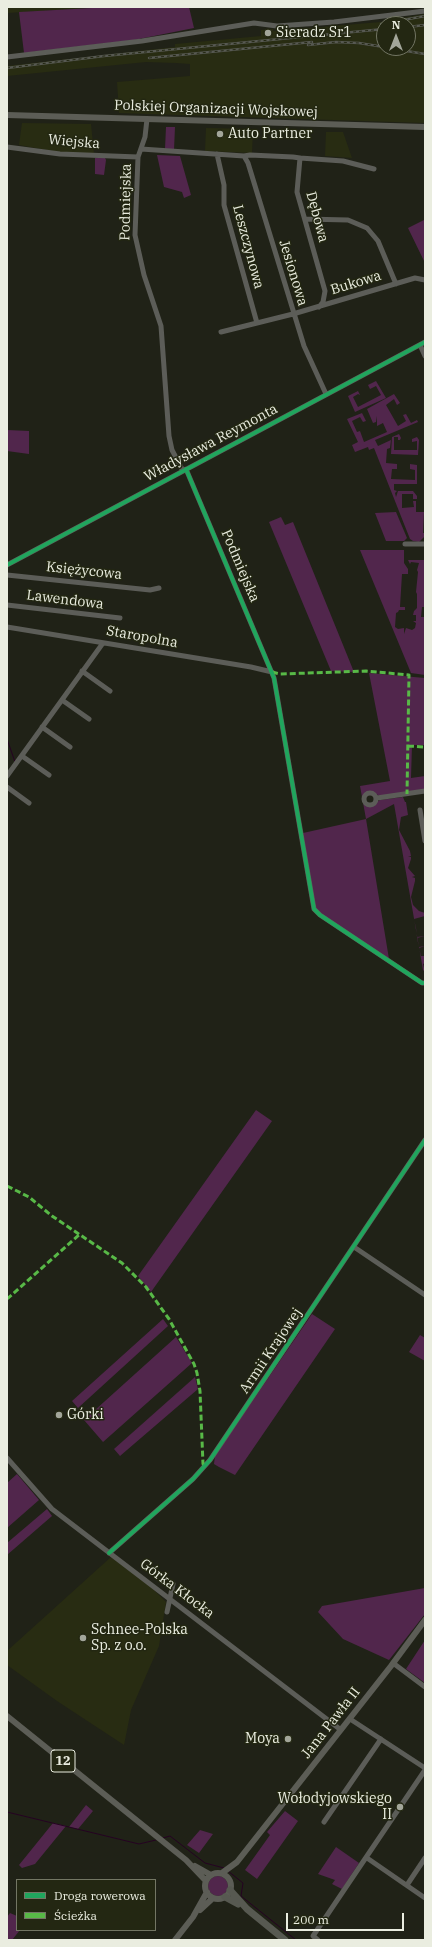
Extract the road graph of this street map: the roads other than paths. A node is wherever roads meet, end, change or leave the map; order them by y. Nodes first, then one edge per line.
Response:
1 (425, 11) edge
2 (7, 57) edge
3 (7, 115) edge
4 (147, 119) junction
5 (425, 127) edge
6 (7, 147) edge
7 (141, 149) junction
8 (217, 154) junction
9 (244, 156) junction
10 (138, 157) junction
11 (300, 158) junction
12 (374, 169) dead end
13 (305, 218) junction
14 (425, 280) edge
15 (396, 284) junction
16 (319, 307) junction
17 (293, 314) junction
18 (256, 323) junction
19 (221, 332) dead end
20 (425, 342) edge
21 (420, 345) junction
22 (425, 356) edge
23 (326, 394) junction
24 (184, 470) junction
25 (406, 544) dead end
26 (425, 544) edge
27 (7, 557) edge
28 (8, 564) edge
29 (7, 575) edge
30 (159, 588) dead end
31 (7, 605) edge
32 (120, 618) dead end
33 (7, 627) edge
34 (103, 643) junction
35 (82, 671) junction
36 (272, 672) junction
37 (110, 691) dead end
38 (62, 700) junction
39 (89, 719) dead end
40 (42, 728) junction
41 (70, 747) dead end
42 (22, 756) junction
43 (49, 775) dead end
44 (7, 776) edge
45 (7, 787) edge
46 (425, 791) edge
47 (376, 798) dead end
48 (29, 803) dead end
49 (420, 810) dead end
50 (425, 841) edge
51 (425, 983) edge
52 (425, 1140) edge
53 (354, 1247) junction
54 (425, 1295) edge
55 (7, 1458) edge
56 (109, 1553) junction
57 (173, 1584) dead end
58 (169, 1598) junction
59 (167, 1612) dead end
60 (425, 1620) edge
61 (393, 1664) junction
62 (425, 1687) edge
63 (7, 1716) edge
64 (350, 1719) junction
65 (341, 1730) junction
66 (381, 1740) junction
67 (425, 1769) edge
68 (324, 1822) dead end
69 (367, 1858) junction
70 (425, 1858) edge
71 (186, 1860) junction
72 (228, 1873) junction
73 (211, 1875) junction
74 (206, 1882) junction
75 (406, 1885) junction
76 (230, 1890) junction
77 (207, 1892) junction
78 (225, 1897) junction
79 (213, 1898) junction
80 (425, 1898) edge
81 (247, 1909) junction
82 (193, 1917) junction
83 (175, 1940) edge
84 (285, 1940) edge
85 (318, 1940) edge

1 - 2 street
3 - 4 main road, Polskiej Organizacji Wojskowej
4 - 5 main road, Polskiej Organizacji Wojskowej
4 - 7 street, Podmiejska
6 - 10 street, Wiejska
7 - 8 street
7 - 10 street, Podmiejska
8 - 9 street
8 - 18 street, Leszczynowa
9 - 11 street
9 - 17 street, Jesionowa
10 - 24 street, Podmiejska
11 - 12 street
11 - 13 street, Dębowa
13 - 15 street
13 - 16 street, Dębowa
14 - 15 street, Bukowa
15 - 16 street, Bukowa
16 - 17 street, Bukowa
17 - 18 street
17 - 23 street, Jesionowa
18 - 19 street
20 - 21 street, Władysława Reymonta
21 - 22 street
21 - 23 street, Władysława Reymonta
23 - 24 street, Władysława Reymonta
24 - 28 street, Władysława Reymonta
24 - 36 street, Podmiejska
25 - 26 street
27 - 28 street
29 - 30 street, Księżycowa
31 - 32 street, Lawendowa
33 - 34 street, Staropolna
34 - 35 street
34 - 36 street, Staropolna
35 - 37 street
35 - 38 street
36 - 51 street, Podmiejska
38 - 39 street
38 - 40 street
40 - 41 street
40 - 42 street
42 - 43 street
42 - 44 street
45 - 48 street
46 - 47 street
49 - 50 street
52 - 53 street, Armii Krajowej
53 - 54 street
53 - 56 street, Armii Krajowej
55 - 56 street, Górka Kłocka
56 - 58 street, Górka Kłocka
57 - 58 street
58 - 59 street
58 - 65 street, Górka Kłocka
60 - 61 main road, Jana Pawła II
61 - 62 street
61 - 64 main road, Jana Pawła II
63 - 71 main road, 12
64 - 65 main road, Jana Pawła II
64 - 66 street
65 - 72 main road, Jana Pawła II
66 - 67 street
66 - 68 street
67 - 69 street
69 - 75 street
69 - 85 street
70 - 75 street
71 - 73 main road, 12
71 - 74 main road, 12
72 - 73 main road
72 - 76 main road
73 - 74 main road
74 - 77 main road
75 - 80 street
76 - 78 main road
76 - 81 highway
77 - 79 main road
77 - 82 main road
78 - 79 main road
78 - 81 highway
79 - 82 main road
81 - 84 highway
82 - 83 main road

